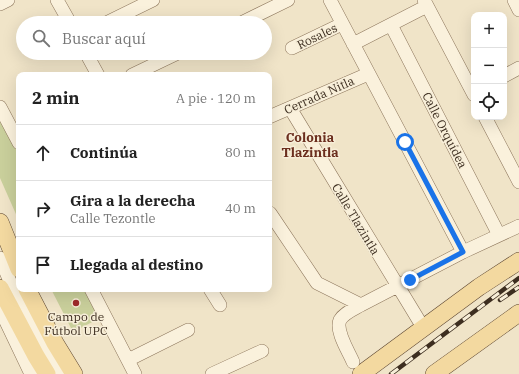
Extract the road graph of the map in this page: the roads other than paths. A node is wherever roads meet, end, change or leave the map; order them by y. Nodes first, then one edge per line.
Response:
1 (8, 0) edge
2 (57, 0) edge
3 (153, 0) edge
4 (288, 0) edge
5 (330, 0) edge
6 (514, 0) edge
7 (426, 3) edge
8 (0, 4) edge
9 (519, 10) edge
10 (66, 16) edge
11 (120, 16) edge
12 (255, 16) edge
13 (342, 24) junction
14 (391, 25) junction
15 (353, 44) junction
16 (292, 48) dead end
17 (90, 60) edge
18 (163, 60) edge
19 (519, 68) edge
20 (96, 72) edge
21 (138, 72) edge
22 (368, 74) junction
23 (507, 74) edge
24 (471, 89) edge
25 (0, 107) edge
26 (290, 108) junction
27 (272, 116) edge
28 (487, 120) edge
29 (16, 137) edge
30 (519, 182) edge
31 (272, 216) edge
32 (0, 222) edge
33 (519, 226) edge
34 (499, 235) junction
35 (463, 252) junction
36 (0, 258) edge
37 (519, 261) edge
38 (16, 262) edge
39 (397, 286) junction
40 (0, 288) edge
41 (29, 292) edge
42 (93, 292) edge
43 (212, 292) edge
44 (220, 305) dead end
45 (361, 305) junction
46 (0, 309) edge
47 (519, 313) edge
48 (3, 323) edge
49 (424, 329) junction
50 (188, 330) dead end
51 (262, 351) dead end
52 (128, 360) junction
53 (357, 368) edge
54 (440, 372) edge
55 (31, 374) edge
56 (47, 374) edge
57 (58, 374) edge
58 (74, 374) edge
59 (135, 374) edge
60 (212, 374) edge

1 - 8 street
2 - 10 street
3 - 11 street
4 - 12 street
5 - 13 street
6 - 9 street
7 - 14 street
7 - 24 street
13 - 15 street
13 - 16 street, Rosales
14 - 15 street
14 - 34 street, Calle Orquídea
15 - 22 street
17 - 20 street
18 - 21 street
19 - 23 street
22 - 26 street, Cerrada Nitla
22 - 35 street
25 - 29 street
26 - 27 street, Cerrada Nitla
26 - 39 street, Calle Tlazintla
28 - 30 street
31 - 45 street
32 - 38 main road
33 - 34 street
34 - 35 street
35 - 39 street
36 - 57 street
37 - 49 main road
39 - 45 street
39 - 49 street, Calle Tlazintla
40 - 56 main road
41 - 58 main road
42 - 52 street
43 - 44 street
45 - 53 street
46 - 48 street
47 - 54 main road
48 - 55 street
49 - 53 main road
50 - 52 street
51 - 60 street
52 - 59 street

